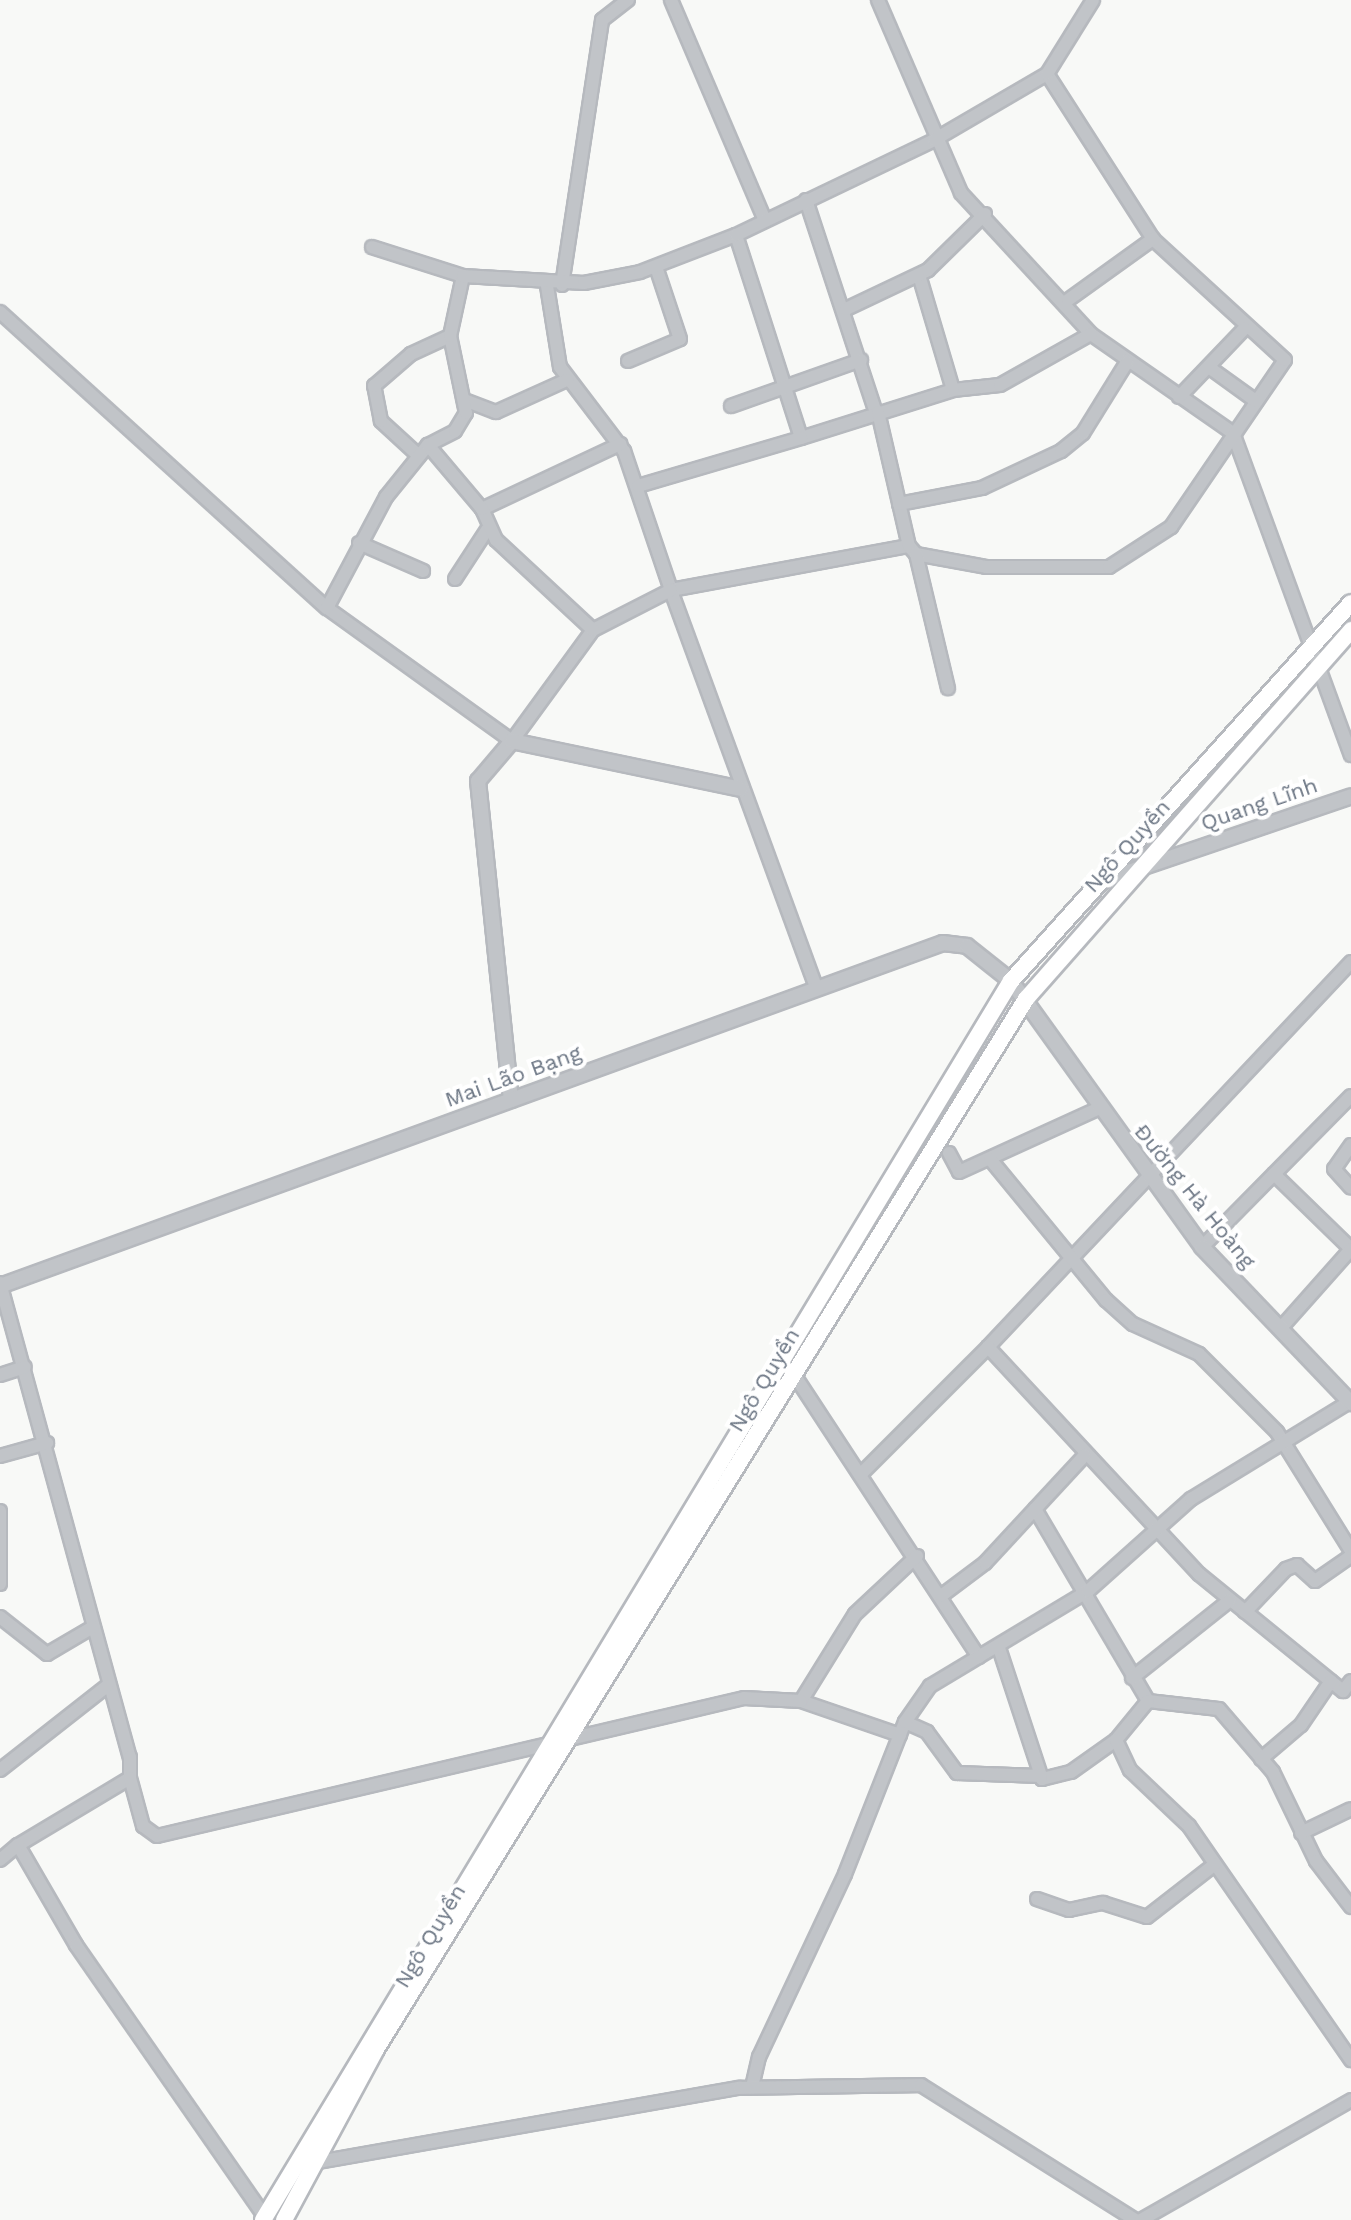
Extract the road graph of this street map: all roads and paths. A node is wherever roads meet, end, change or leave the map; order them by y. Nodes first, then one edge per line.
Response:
1 (628, 0) edge
2 (671, 0) edge
3 (878, 0) edge
4 (1093, 0) edge
5 (1047, 74) junction
6 (934, 140) junction
7 (806, 200) junction
8 (985, 214) junction
9 (765, 220) junction
10 (736, 235) junction
11 (1153, 239) junction
12 (372, 247) dead end
13 (656, 267) junction
14 (919, 275) junction
15 (463, 276) junction
16 (562, 285) junction
17 (547, 286) junction
18 (1068, 300) junction
19 (846, 309) junction
20 (0, 312) edge
21 (1245, 328) junction
22 (1091, 334) junction
23 (450, 336) junction
24 (861, 360) junction
25 (628, 361) dead end
26 (1127, 362) junction
27 (1210, 368) junction
28 (567, 380) junction
29 (782, 386) junction
30 (953, 390) junction
31 (1179, 397) junction
32 (467, 401) junction
33 (1256, 401) junction
34 (731, 406) dead end
35 (877, 412) junction
36 (1233, 433) junction
37 (801, 438) junction
38 (620, 444) junction
39 (428, 445) junction
40 (419, 456) junction
41 (638, 486) junction
42 (899, 504) junction
43 (482, 509) junction
44 (487, 530) junction
45 (359, 543) junction
46 (913, 550) junction
47 (423, 571) dead end
48 (455, 579) dead end
49 (671, 590) junction
50 (1351, 603) edge
51 (327, 608) junction
52 (593, 630) junction
53 (1351, 630) edge
54 (1308, 650) junction
55 (1317, 667) junction
56 (948, 688) dead end
57 (512, 741) junction
58 (1351, 755) edge
59 (741, 789) junction
60 (1351, 796) edge
61 (1133, 872) junction
62 (1091, 885) junction
63 (1351, 962) edge
64 (1011, 981) junction
65 (816, 987) junction
66 (1026, 999) junction
67 (1351, 1096) edge
68 (511, 1100) junction
69 (1097, 1109) junction
70 (1351, 1145) edge
71 (949, 1153) dead end
72 (990, 1159) junction
73 (1146, 1173) junction
74 (1274, 1174) junction
75 (1351, 1188) edge
76 (1202, 1247) junction
77 (1351, 1249) edge
78 (1067, 1260) junction
79 (0, 1285) edge
80 (1280, 1329) junction
81 (988, 1347) junction
82 (778, 1356) junction
83 (25, 1367) junction
84 (793, 1371) junction
85 (0, 1375) edge
86 (1350, 1402) edge
87 (1285, 1441) junction
88 (47, 1443) junction
89 (1085, 1455) junction
90 (0, 1456) edge
91 (861, 1474) junction
92 (1035, 1509) junction
93 (0, 1511) edge
94 (1159, 1529) junction
95 (1351, 1554) edge
96 (917, 1556) junction
97 (0, 1584) edge
98 (1088, 1591) junction
99 (941, 1596) junction
100 (1230, 1600) junction
101 (1245, 1612) junction
102 (0, 1617) edge
103 (93, 1627) junction
104 (999, 1648) junction
105 (979, 1657) junction
106 (1132, 1678) junction
107 (1331, 1681) junction
108 (107, 1686) junction
109 (1348, 1690) edge
110 (801, 1701) junction
111 (1148, 1701) junction
112 (903, 1728) junction
113 (568, 1738) junction
114 (1116, 1740) junction
115 (546, 1741) junction
116 (1261, 1759) junction
117 (0, 1770) edge
118 (1041, 1776) junction
119 (130, 1778) junction
120 (1351, 1809) edge
121 (1301, 1833) junction
122 (18, 1845) junction
123 (0, 1860) edge
124 (1215, 1864) junction
125 (1037, 1899) dead end
126 (1351, 1907) edge
127 (1351, 2060) edge
128 (752, 2087) junction
129 (1351, 2100) edge
130 (312, 2163) junction
131 (265, 2219) edge
132 (284, 2220) edge
133 (1135, 2220) edge
134 (1141, 2220) edge

1 - 16 street
2 - 9 street
3 - 6 street
4 - 5 street
5 - 6 street
5 - 11 street
6 - 7 street
6 - 8 street
7 - 9 street
7 - 19 street
8 - 14 street
8 - 18 street
9 - 10 street
10 - 13 street
10 - 29 street
11 - 18 street
11 - 21 street
12 - 15 street
13 - 16 street
13 - 25 street
14 - 19 street
14 - 30 street
15 - 17 street
15 - 23 street
16 - 17 street
17 - 28 street
18 - 22 street
19 - 24 street
20 - 51 street
21 - 27 street
21 - 33 street
22 - 26 street
22 - 30 street
23 - 32 street
23 - 40 street
24 - 29 street
24 - 35 street
26 - 31 street
26 - 42 street
27 - 31 street
27 - 33 street
28 - 32 street
28 - 38 street
29 - 34 street
29 - 37 street
30 - 35 street
31 - 36 street
32 - 39 street
33 - 36 street
35 - 37 street
35 - 42 street
36 - 46 street
36 - 54 street
37 - 41 street
38 - 41 street
38 - 43 street
39 - 40 street
39 - 43 street
40 - 45 street
41 - 49 street
42 - 46 street
43 - 44 street
44 - 48 street
44 - 52 street
45 - 47 street
45 - 51 street
46 - 49 street
46 - 56 street
49 - 52 street
49 - 59 street
50 - 54 main road, Ngô Quyền
51 - 57 street
52 - 57 street
53 - 55 main road, Ngô Quyền
54 - 55 street
54 - 62 main road, Ngô Quyền
55 - 58 street
55 - 61 main road, Ngô Quyền
57 - 59 street
57 - 68 street
59 - 65 street
60 - 61 street, Quang Lĩnh
61 - 62 street, Quang Lĩnh
61 - 66 main road, Ngô Quyền
62 - 64 main road, Ngô Quyền
63 - 73 street
64 - 65 street, Mai Lão Bạng
64 - 66 street, Mai Lão Bạng
64 - 82 main road, Ngô Quyền
65 - 68 street, Mai Lão Bạng
66 - 69 street, Đường Hà Hoàng
66 - 84 main road, Ngô Quyền
67 - 74 street
68 - 79 street, Mai Lão Bạng
69 - 72 street
69 - 73 street, Đường Hà Hoàng
70 - 75 street
71 - 72 street
72 - 78 street
73 - 76 street, Đường Hà Hoàng
73 - 78 street
74 - 76 street
74 - 77 street
76 - 80 street, Đường Hà Hoàng
77 - 80 street
78 - 81 street
78 - 87 street
79 - 83 street
80 - 86 street, Đường Hà Hoàng
81 - 89 street
81 - 91 street
82 - 84 street
82 - 115 main road, Ngô Quyền
83 - 85 street
83 - 88 street
84 - 91 street
84 - 113 main road, Ngô Quyền
86 - 87 street
87 - 94 street
87 - 95 street
88 - 90 street
88 - 103 street
89 - 92 street
89 - 94 street
91 - 96 street
92 - 98 street
92 - 99 street
93 - 97 street
94 - 98 street
94 - 100 street
95 - 101 street
96 - 99 street
96 - 110 street
98 - 104 street
98 - 106 street
99 - 105 street
100 - 101 street
100 - 106 street
101 - 107 street
102 - 103 street
103 - 108 street
104 - 105 street
104 - 118 street
105 - 112 street
106 - 111 street
107 - 109 street
107 - 116 street
108 - 117 street
108 - 119 street
110 - 112 street
110 - 113 street
111 - 114 street
111 - 116 street
112 - 118 street
112 - 128 street
113 - 115 street
113 - 130 main road, Ngô Quyền
114 - 118 street
114 - 124 street
115 - 119 street
115 - 131 main road, Ngô Quyền
116 - 121 street
119 - 122 street
120 - 121 street
121 - 126 street
122 - 123 street
122 - 131 street
124 - 125 street
124 - 127 street
128 - 130 street
128 - 133 street
129 - 134 street
130 - 132 main road, Ngô Quyền

